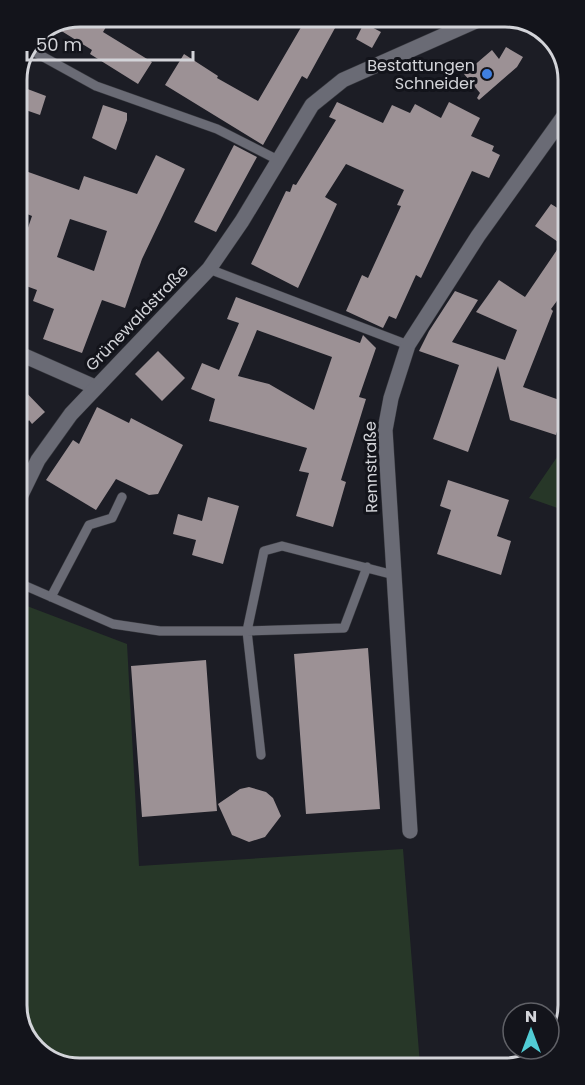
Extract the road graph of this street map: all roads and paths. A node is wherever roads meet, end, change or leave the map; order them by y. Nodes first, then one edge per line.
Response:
1 (462, 27) edge
2 (35, 52) edge
3 (558, 124) edge
4 (278, 160) junction
5 (208, 269) junction
6 (408, 345) junction
7 (27, 357) edge
8 (95, 387) junction
9 (27, 483) edge
10 (122, 497) dead end
11 (367, 567) junction
12 (393, 574) junction
13 (27, 586) edge
14 (51, 597) junction
15 (247, 631) junction
16 (261, 755) dead end
17 (410, 831) dead end

1 - 4 street, Grünewaldstraße
2 - 4 lane
3 - 6 street, Rennstraße
4 - 5 street, Grünewaldstraße
5 - 6 lane
5 - 8 street, Grünewaldstraße
6 - 12 street, Rennstraße
7 - 8 street
8 - 9 street, Grünewaldstraße
10 - 14 lane
11 - 12 lane
11 - 15 lane
11 - 15 lane
12 - 17 street, Rennstraße
13 - 14 lane
14 - 15 lane
15 - 16 lane

